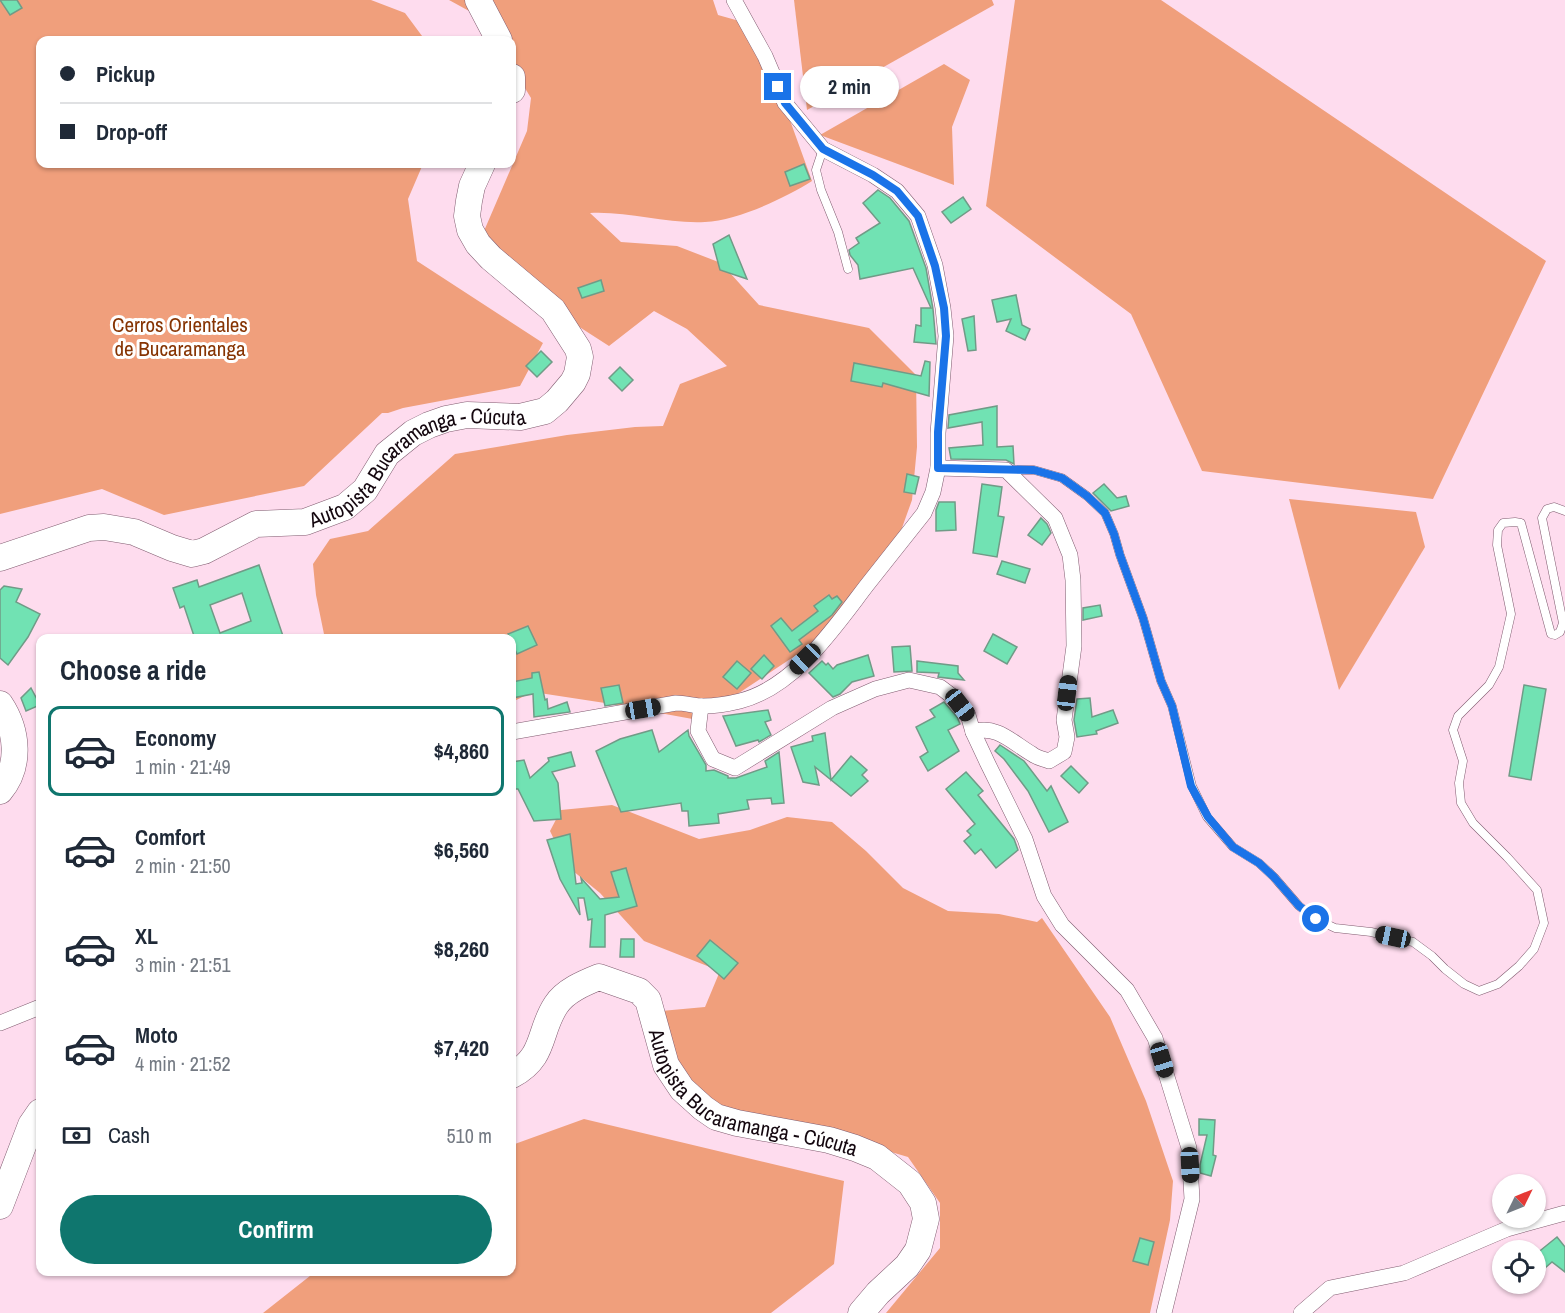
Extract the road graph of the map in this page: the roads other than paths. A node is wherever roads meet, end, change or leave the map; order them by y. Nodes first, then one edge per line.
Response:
1 (478, 0) edge
2 (734, 0) edge
3 (497, 36) edge
4 (823, 149) junction
5 (480, 168) edge
6 (848, 269) dead end
7 (938, 468) junction
8 (1006, 470) junction
9 (1565, 511) edge
10 (0, 558) edge
11 (0, 704) edge
12 (701, 706) junction
13 (516, 731) edge
14 (973, 732) junction
15 (0, 791) edge
16 (36, 1009) edge
17 (0, 1023) edge
18 (516, 1072) edge
19 (36, 1118) edge
20 (0, 1206) edge
21 (1565, 1213) edge
22 (861, 1313) edge
23 (1164, 1313) edge
24 (1301, 1313) edge

1 - 3 highway
2 - 4 street
4 - 6 lane
4 - 7 street
5 - 10 highway, Autopista Bucaramanga - Cúcuta
7 - 8 street
7 - 12 street
8 - 9 lane
8 - 14 street
11 - 15 highway
12 - 13 street
12 - 14 street
14 - 23 street
16 - 17 street
18 - 22 highway, Autopista Bucaramanga - Cúcuta
19 - 20 highway
21 - 24 street

